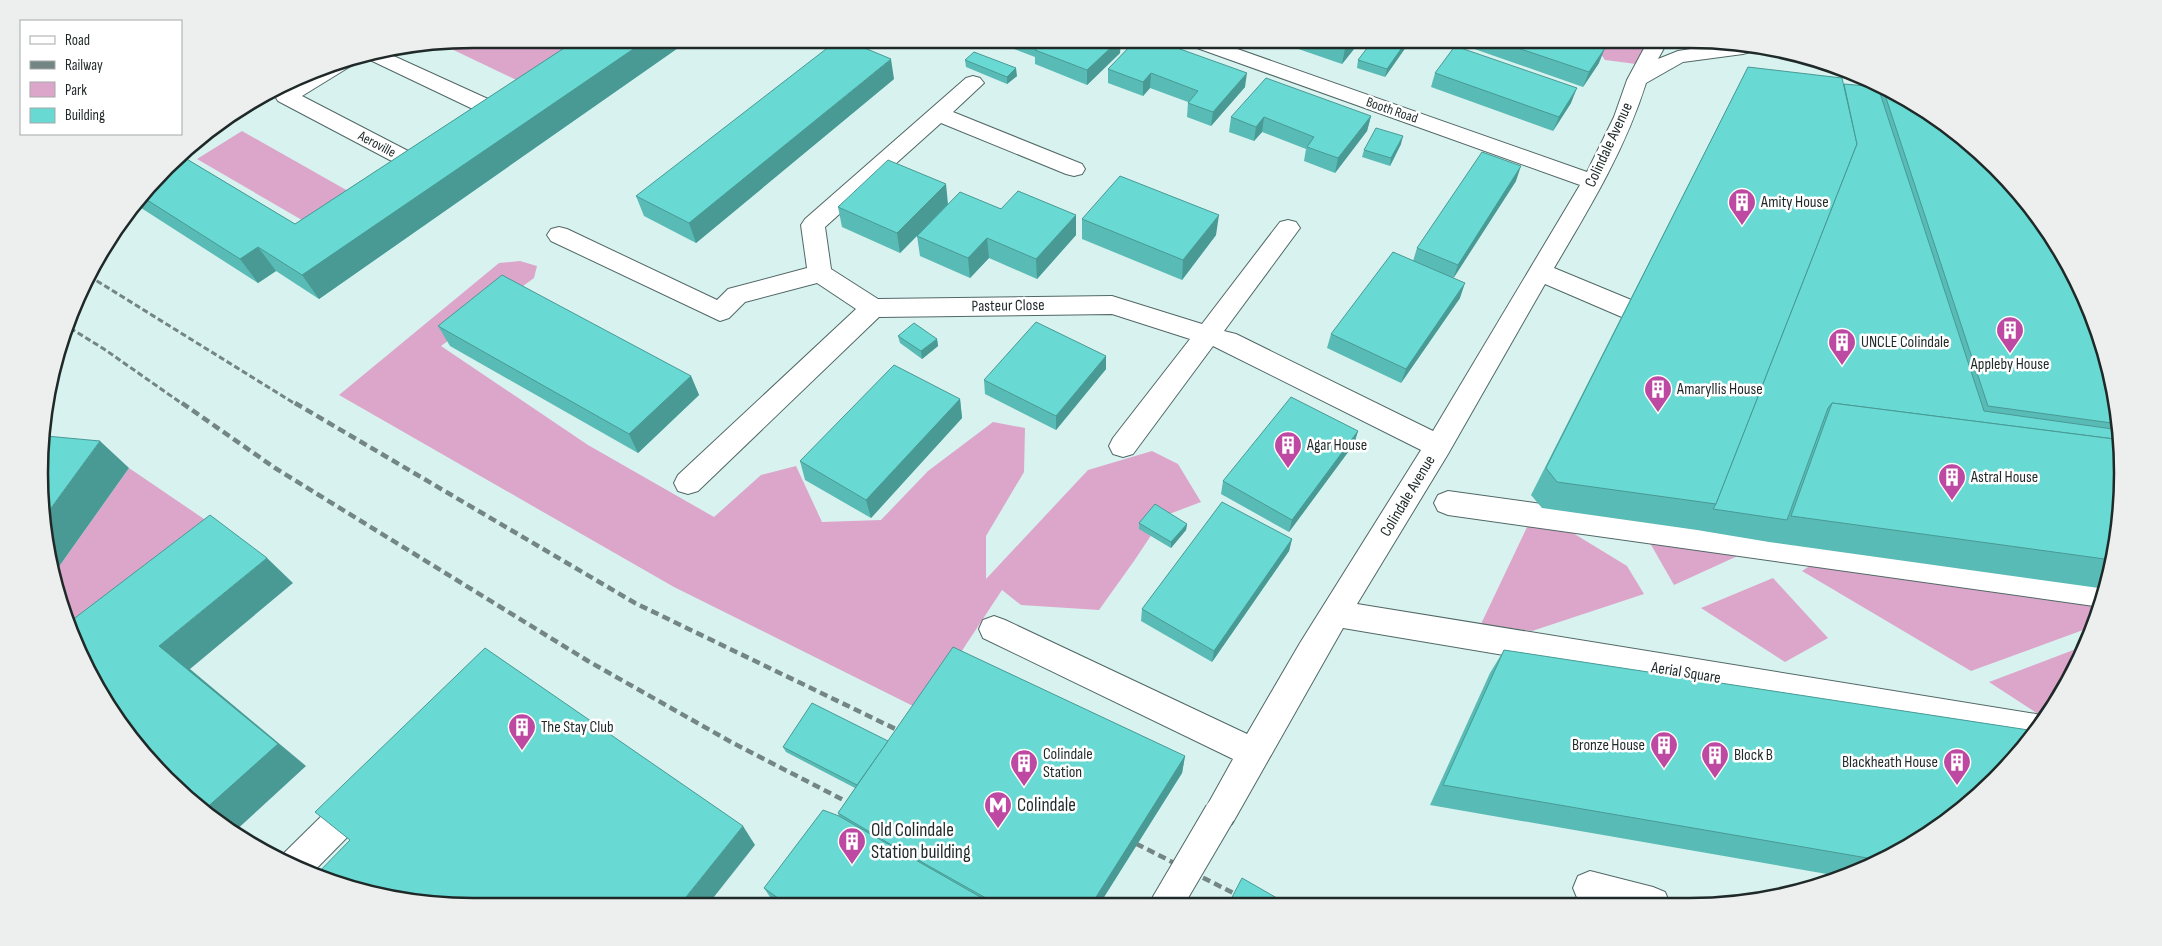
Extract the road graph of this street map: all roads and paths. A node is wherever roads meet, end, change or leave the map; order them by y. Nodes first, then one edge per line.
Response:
1 (1233, 48) edge
2 (1654, 48) edge
3 (1732, 50) edge
4 (381, 58) edge
5 (313, 79) edge
6 (1637, 80) junction
7 (974, 83) dead end
8 (939, 114) junction
9 (1074, 169) dead end
10 (1593, 182) junction
11 (1288, 228) dead end
12 (559, 235) dead end
13 (1540, 272) junction
14 (820, 273) junction
15 (873, 308) junction
16 (1685, 334) edge
17 (1207, 335) junction
18 (1123, 446) dead end
19 (1438, 446) junction
20 (688, 483) dead end
21 (1448, 503) dead end
22 (2096, 595) edge
23 (1336, 614) junction
24 (994, 629) dead end
25 (2030, 728) edge
26 (1253, 753) junction
27 (384, 778) edge
28 (300, 861) edge
29 (1590, 888) dead end
30 (1170, 898) edge
31 (1629, 898) edge

1 - 10 street, Booth Road
2 - 6 street, Colindale Avenue
3 - 6 street
4 - 5 street, Aeroville
6 - 10 street, Colindale Avenue
7 - 8 street
8 - 9 street
8 - 14 street
10 - 13 street, Colindale Avenue
11 - 17 street
12 - 14 street
13 - 16 street
13 - 19 street, Colindale Avenue
14 - 15 street
15 - 17 street, Pasteur Close
15 - 20 street
17 - 18 street
17 - 19 street, Pasteur Close
19 - 23 street, Colindale Avenue
21 - 22 street
23 - 25 street, Aerial Square
23 - 26 street, Colindale Avenue
24 - 26 street
26 - 30 street, Colindale Avenue, bridge
27 - 28 street
29 - 31 street

